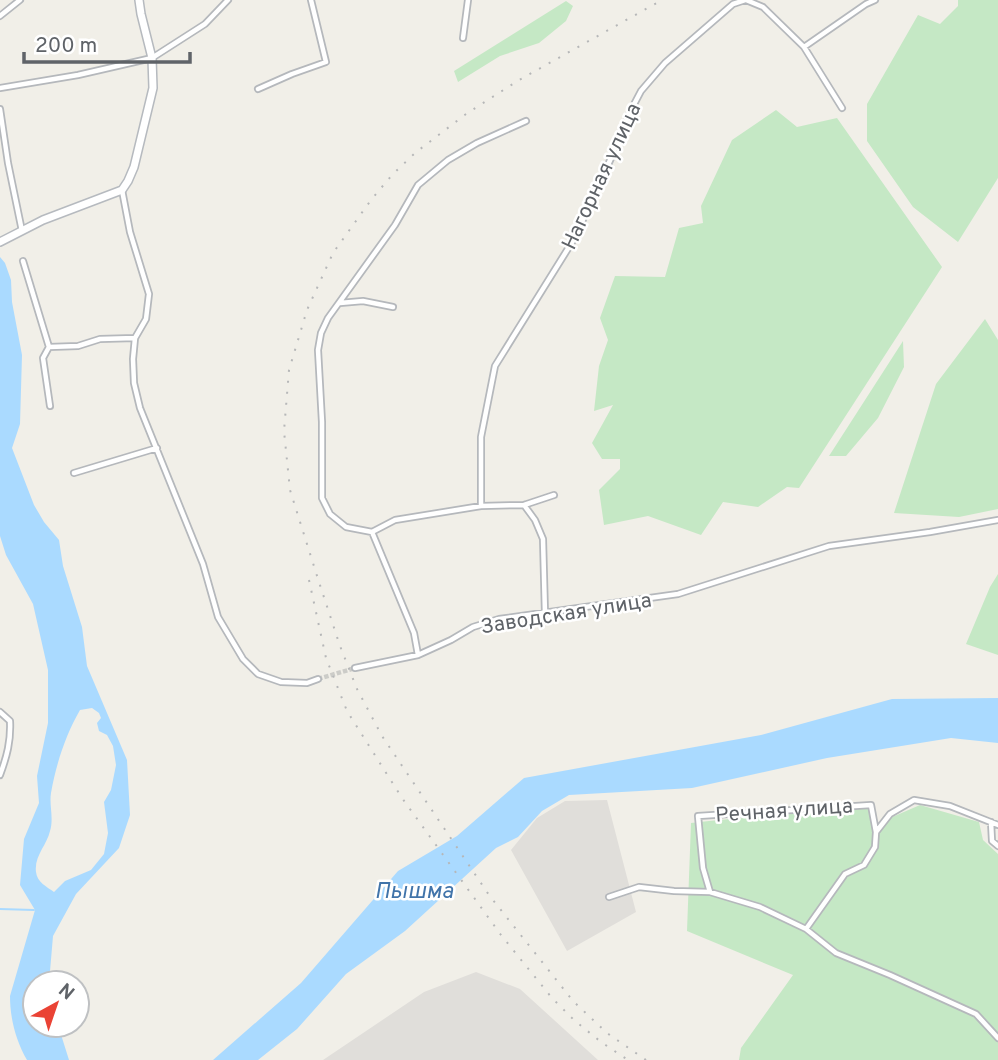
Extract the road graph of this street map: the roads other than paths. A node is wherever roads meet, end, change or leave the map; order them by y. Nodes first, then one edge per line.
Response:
1 (20, 0) edge
2 (139, 0) edge
3 (228, 0) edge
4 (311, 0) edge
5 (468, 0) edge
6 (746, 0) edge
7 (875, 0) edge
8 (0, 16) edge
9 (463, 38) dead end
10 (804, 47) junction
11 (152, 58) junction
12 (0, 88) edge
13 (258, 89) dead end
14 (842, 108) dead end
15 (0, 109) edge
16 (526, 121) dead end
17 (122, 190) junction
18 (22, 231) junction
19 (1, 242) edge
20 (23, 261) dead end
21 (340, 303) junction
22 (393, 307) dead end
23 (135, 338) junction
24 (49, 347) junction
25 (50, 406) dead end
26 (157, 448) junction
27 (74, 473) dead end
28 (554, 495) dead end
29 (524, 505) junction
30 (481, 506) junction
31 (998, 520) edge
32 (372, 531) junction
33 (545, 614) junction
34 (418, 655) junction
35 (355, 668) tunnel mouth
36 (318, 679) tunnel mouth
37 (0, 712) edge
38 (0, 775) edge
39 (991, 822) junction
40 (998, 825) edge
41 (876, 832) junction
42 (998, 846) edge
43 (710, 892) junction
44 (609, 897) dead end
45 (806, 929) junction
46 (998, 1038) edge

1 - 8 street
2 - 11 main road
3 - 11 street
4 - 13 street
5 - 9 street
6 - 10 street, Нагорная улица
6 - 30 street, Нагорная улица
7 - 10 street
10 - 14 street, Нагорная улица
11 - 12 street
11 - 17 main road
15 - 18 street
16 - 21 street
17 - 18 main road
17 - 23 street
18 - 19 main road
20 - 24 street
21 - 22 street
21 - 32 street
23 - 24 street
23 - 26 street
24 - 25 street
26 - 27 street
26 - 36 street
28 - 29 street
29 - 30 street
29 - 33 street
30 - 32 street
31 - 33 street, Заводская улица
32 - 34 street
33 - 34 street, Заводская улица
34 - 35 street, Заводская улица
37 - 38 street
39 - 40 street, Речная улица
39 - 41 street, Речная улица
39 - 42 street
41 - 43 street, Речная улица
41 - 45 street
43 - 44 street
43 - 45 street
45 - 46 street

